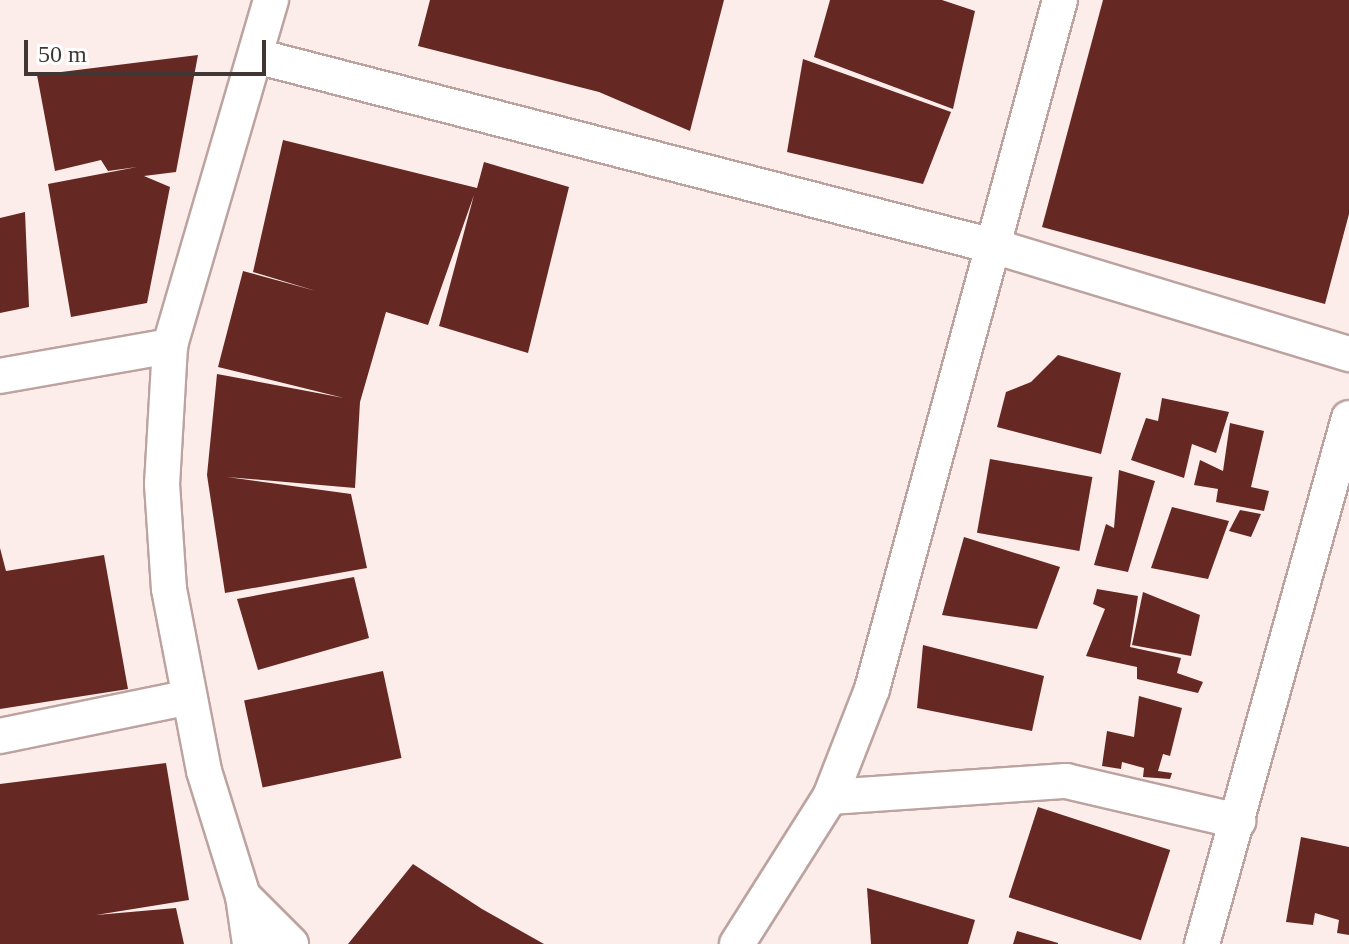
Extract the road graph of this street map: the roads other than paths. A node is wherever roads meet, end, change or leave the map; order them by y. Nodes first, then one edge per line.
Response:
1 (271, 0) edge
2 (1060, 0) edge
3 (256, 56) junction
4 (993, 246) junction
5 (170, 346) junction
6 (1349, 354) edge
7 (0, 376) edge
8 (1349, 418) edge
9 (185, 698) junction
10 (0, 736) edge
11 (830, 797) junction
12 (1238, 821) junction
13 (243, 896) junction
14 (250, 944) edge
15 (291, 944) edge
16 (737, 944) edge
17 (1202, 944) edge

1 - 3 street
2 - 4 street
3 - 4 street
3 - 5 street
4 - 6 street
4 - 11 street
5 - 7 street
5 - 9 street
8 - 12 street
9 - 10 street
9 - 13 street
11 - 12 street
11 - 16 street
12 - 17 street
13 - 14 street
13 - 15 street

